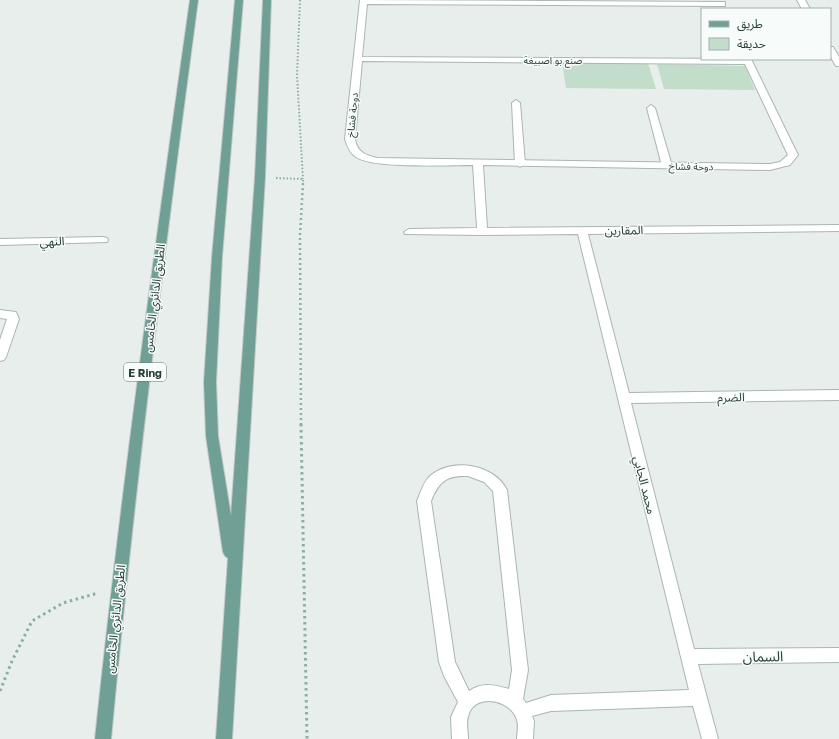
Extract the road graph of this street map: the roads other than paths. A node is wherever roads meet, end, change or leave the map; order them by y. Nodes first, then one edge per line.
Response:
1 (239, 0) edge
2 (267, 0) edge
3 (274, 0) edge
4 (364, 1) edge
5 (192, 2) edge
6 (722, 4) edge
7 (267, 13) junction
8 (831, 51) edge
9 (357, 59) junction
10 (701, 60) edge
11 (748, 60) edge
12 (839, 64) edge
13 (516, 103) dead end
14 (651, 108) dead end
15 (478, 163) junction
16 (520, 164) junction
17 (667, 166) junction
18 (839, 228) edge
19 (582, 230) junction
20 (409, 232) dead end
21 (482, 232) junction
22 (103, 240) dead end
23 (0, 242) edge
24 (0, 314) edge
25 (0, 356) edge
26 (839, 395) edge
27 (624, 398) junction
28 (234, 575) junction
29 (839, 655) edge
30 (688, 657) junction
31 (699, 698) junction
32 (466, 701) junction
33 (519, 706) junction
34 (102, 739) edge
35 (224, 739) edge
36 (460, 739) edge
37 (525, 739) edge
38 (710, 739) edge

1 - 28 main road
2 - 7 main road
3 - 7 main road
4 - 6 street
4 - 9 street, دوحة فشاخ
5 - 34 main road, الطريق الدائري الخامس / E Ring
7 - 28 main road
8 - 12 street
9 - 10 street, صنع بو اصبيغة
9 - 15 street, دوحة فشاخ
11 - 17 street, دوحة فشاخ
13 - 16 street
14 - 17 street
15 - 16 street, دوحة فشاخ
15 - 21 street
16 - 17 street, دوحة فشاخ
18 - 19 street, المقارين
19 - 21 street, المقارين
19 - 27 street, محمد الجابي
20 - 21 street, المقارين
22 - 23 street, النهي
24 - 25 street
26 - 27 street, الضرم
27 - 30 street, محمد الجابي
28 - 35 main road
29 - 30 street, السمان
30 - 31 street, محمد الجابي
31 - 33 street
31 - 38 street, محمد الجابي
32 - 33 street
32 - 33 street
32 - 36 street
33 - 37 street

